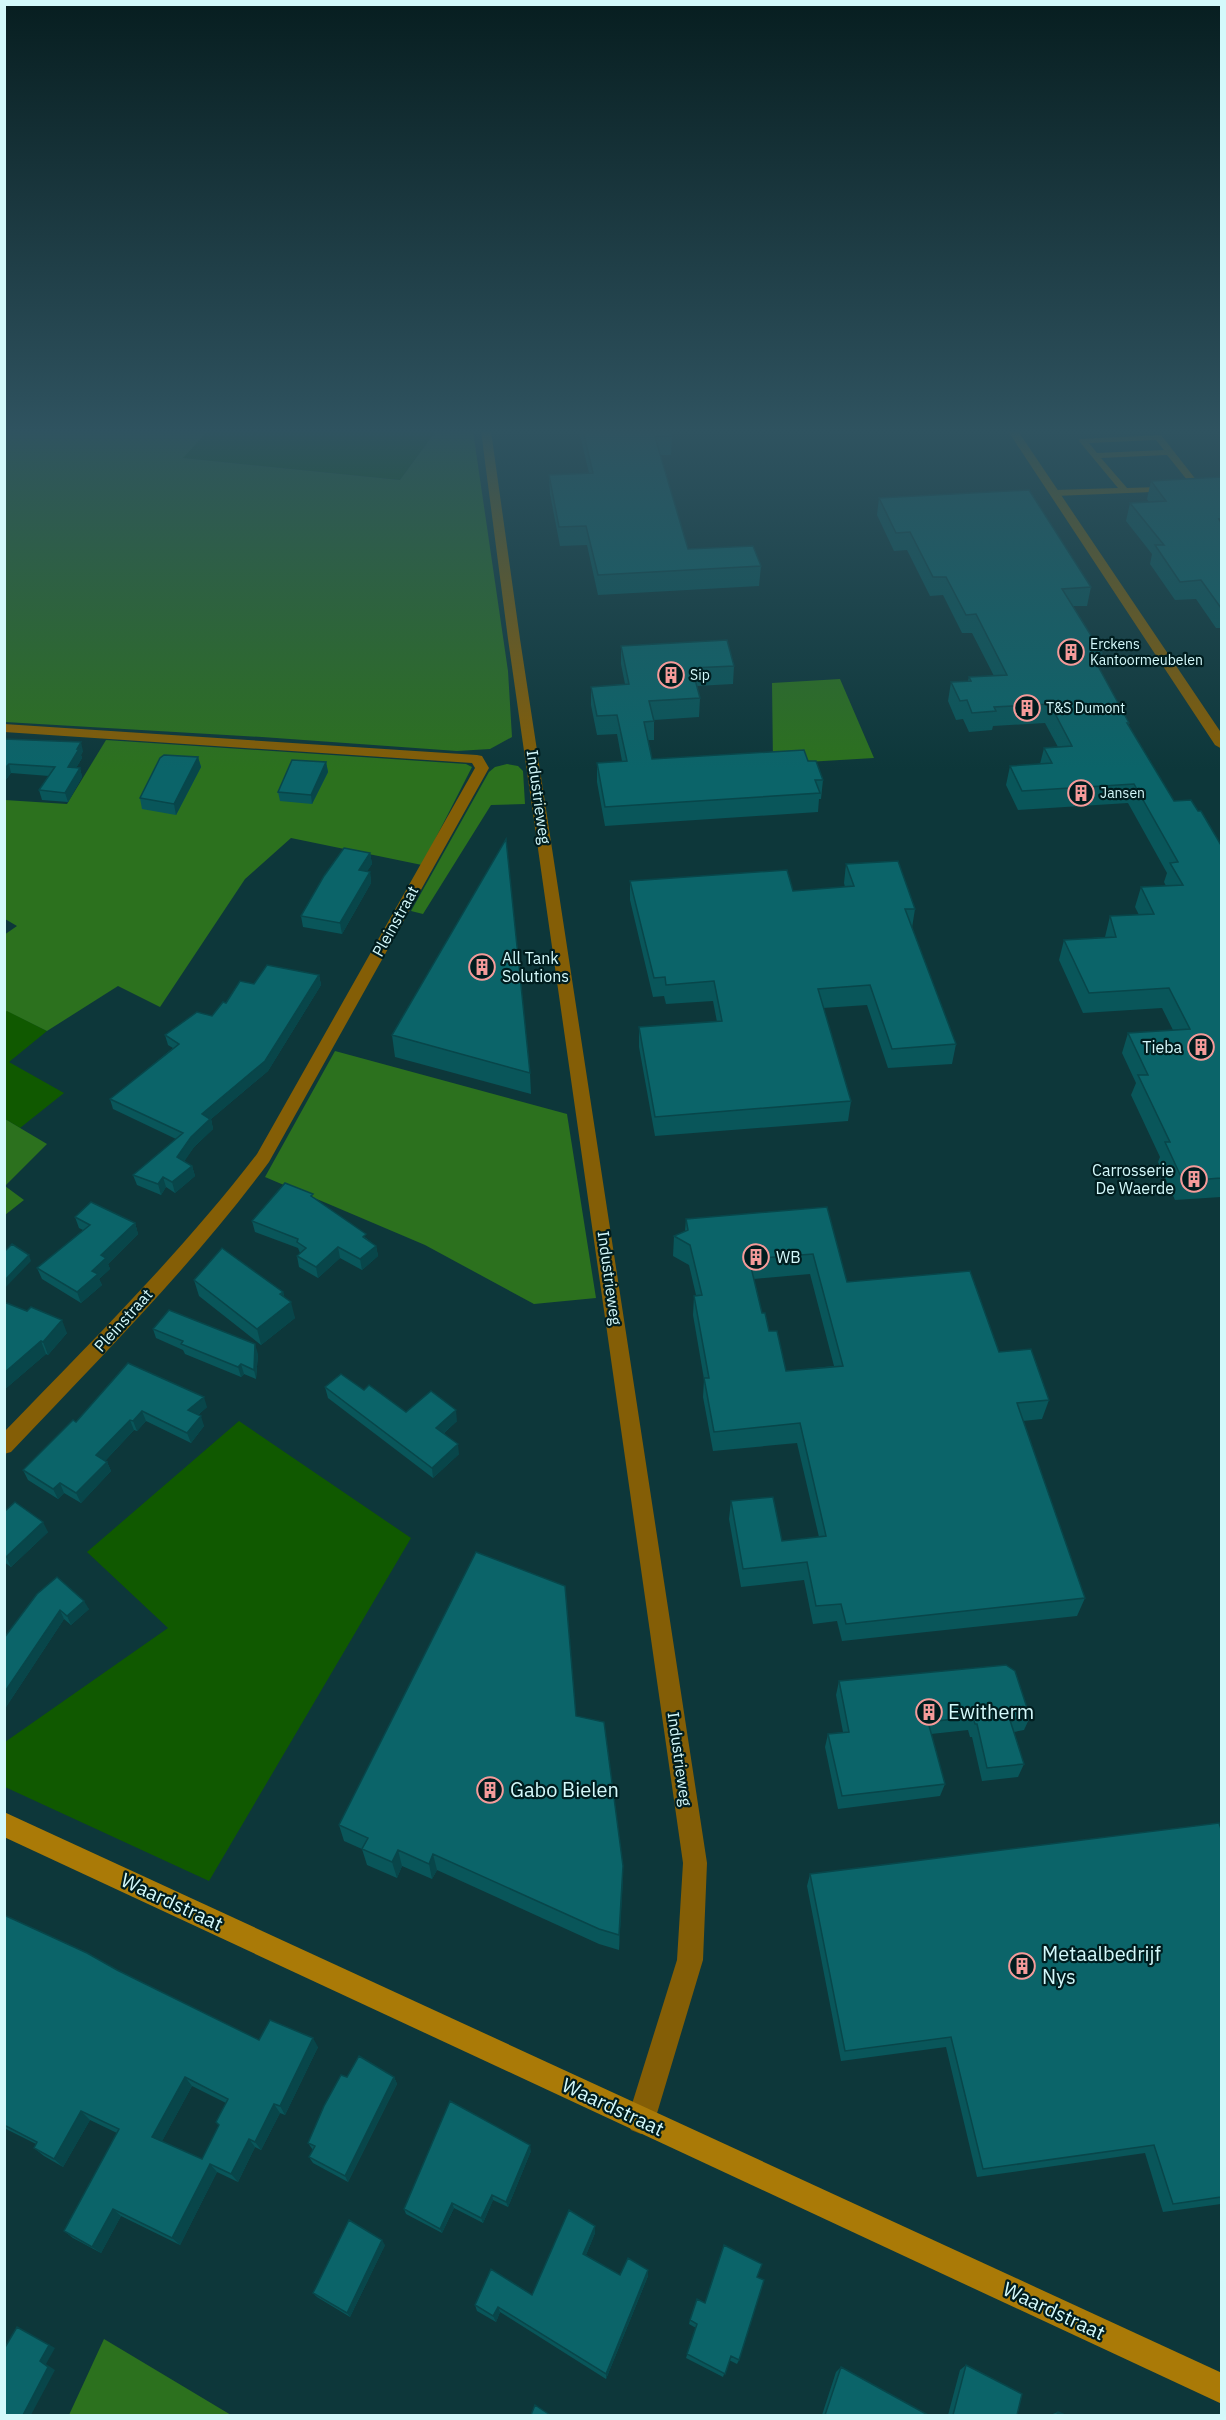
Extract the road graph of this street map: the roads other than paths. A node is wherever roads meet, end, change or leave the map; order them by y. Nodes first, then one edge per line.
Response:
1 (501, 544) edge
2 (1088, 544) edge
3 (4, 728) edge
4 (1221, 744) edge
5 (4, 1446) edge
6 (4, 1824) edge
7 (641, 2120) junction
8 (1221, 2389) edge

1 - 7 street, Industrieweg
2 - 4 street
3 - 5 street, Pleinstraat
6 - 7 street, Waardstraat
7 - 8 street, Waardstraat

